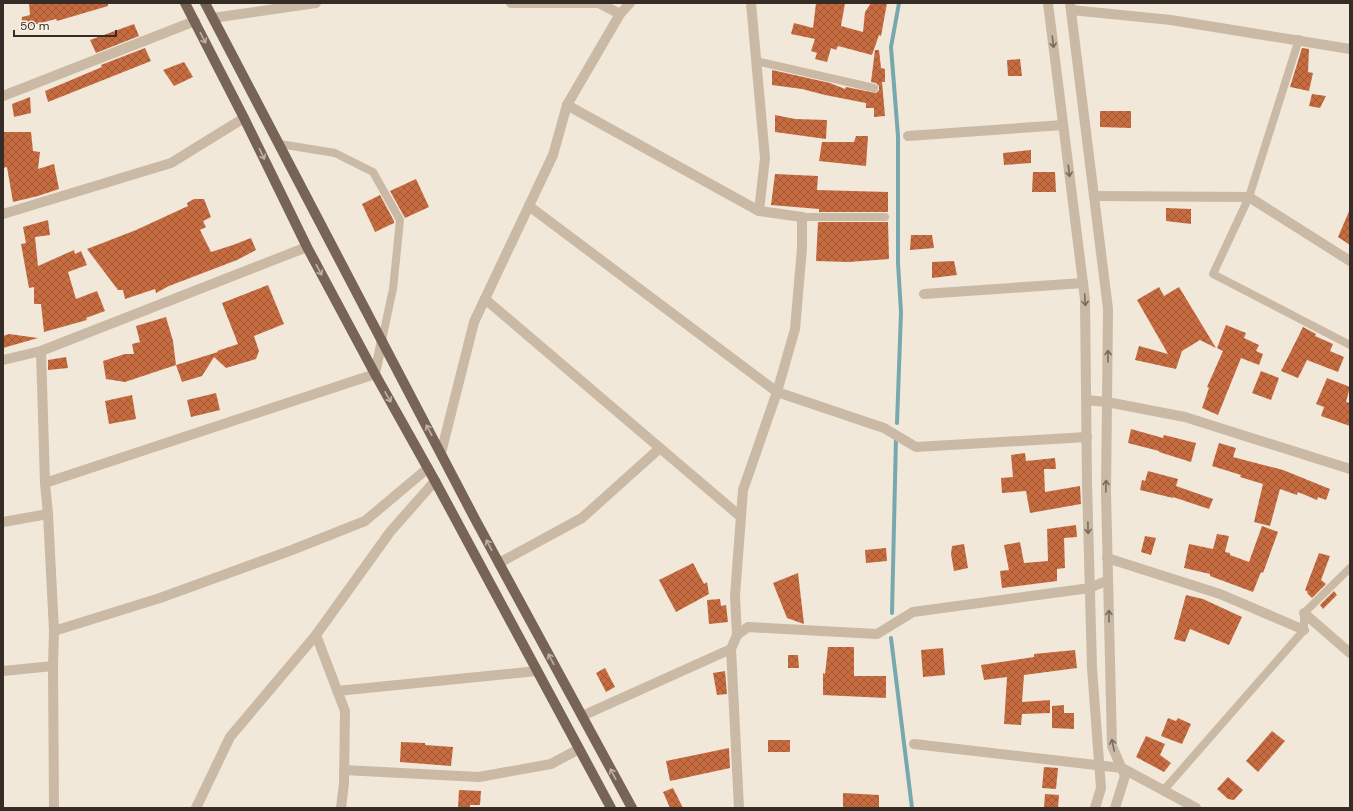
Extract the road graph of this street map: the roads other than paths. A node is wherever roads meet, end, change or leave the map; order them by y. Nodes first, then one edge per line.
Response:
1 (185, 3) edge
2 (205, 3) edge
3 (316, 3) edge
4 (511, 3) edge
5 (630, 3) edge
6 (751, 3) edge
7 (1048, 3) edge
8 (1071, 7) edge
9 (620, 14) junction
10 (213, 18) junction
11 (195, 21) junction
12 (1298, 40) junction
13 (1350, 49) edge
14 (756, 61) junction
15 (874, 88) dead end
16 (3, 96) edge
17 (567, 105) junction
18 (244, 118) junction
19 (1063, 125) junction
20 (908, 136) dead end
21 (280, 144) junction
22 (1094, 196) junction
23 (1249, 197) junction
24 (528, 206) junction
25 (759, 211) junction
26 (3, 214) edge
27 (802, 217) junction
28 (885, 217) dead end
29 (307, 246) junction
30 (1350, 261) edge
31 (1083, 283) junction
32 (924, 294) dead end
33 (485, 299) junction
34 (382, 340) junction
35 (1350, 345) edge
36 (41, 351) junction
37 (3, 360) edge
38 (375, 374) junction
39 (777, 392) junction
40 (1086, 400) junction
41 (1107, 402) junction
42 (1087, 437) junction
43 (660, 448) junction
44 (441, 453) junction
45 (428, 468) junction
46 (1350, 469) edge
47 (435, 481) junction
48 (45, 484) junction
49 (48, 514) junction
50 (741, 517) junction
51 (3, 522) edge
52 (1107, 558) junction
53 (499, 563) junction
54 (1350, 568) edge
55 (1108, 580) junction
56 (1090, 588) junction
57 (1304, 613) junction
58 (1304, 630) junction
59 (54, 631) junction
60 (316, 635) junction
61 (738, 635) junction
62 (731, 649) junction
63 (1350, 653) edge
64 (53, 666) junction
65 (3, 671) edge
66 (537, 671) junction
67 (337, 691) junction
68 (582, 716) junction
69 (914, 744) dead end
70 (579, 749) junction
71 (1100, 765) junction
72 (1122, 768) junction
73 (344, 770) junction
74 (1163, 791) junction
75 (54, 808) edge
76 (196, 808) edge
77 (341, 808) edge
78 (611, 808) edge
79 (632, 808) edge
80 (739, 808) edge
81 (1095, 808) edge
82 (1115, 808) edge
83 (1196, 808) edge

1 - 11 main road
2 - 10 main road
3 - 10 street
4 - 9 street
5 - 9 street
6 - 14 street
7 -> 19 street
8 - 12 street
8 - 22 street
9 - 17 street
10 - 21 main road
11 - 16 street
11 -> 18 main road
12 - 13 street
12 - 23 lane
14 - 15 lane
14 - 25 street
17 - 24 street
17 - 25 street
18 - 26 street
18 -> 29 main road
19 - 20 street
19 -> 31 street
21 - 34 main road
21 - 34 lane
22 - 23 street
41 -> 22 street
23 - 30 street
23 - 35 lane
24 - 33 street
24 - 39 street
25 - 27 street
27 - 28 lane
27 - 39 street
29 - 36 street
29 -> 38 main road
31 - 32 street
31 -> 40 street
33 - 43 street
33 - 44 street
34 - 38 street
44 -> 34 main road
36 - 37 street
36 - 48 street
38 -> 45 main road
38 - 48 street
39 - 42 street
39 - 50 street
40 - 41 street
40 - 42 street
41 - 46 street
52 -> 41 street
42 -> 56 street
43 - 50 street
43 - 53 street
53 -> 44 main road
45 - 47 main road
45 - 59 street
47 - 60 street
47 - 66 main road
48 - 49 street
49 - 51 street
49 - 59 street
50 - 61 street
52 - 55 street
52 - 58 street
68 -> 53 main road
54 - 57 lane
55 - 56 street
72 -> 55 street
56 - 61 street
56 - 71 street
57 - 58 lane
57 - 63 street
58 - 74 lane
59 - 64 street
60 - 67 street
60 - 76 street
61 - 62 street
62 - 68 street
62 - 80 street
64 - 65 street
64 - 75 street
66 - 67 street
66 - 70 main road
67 - 73 street
79 -> 68 main road
69 - 71 street
70 - 73 street
70 - 78 main road
71 - 72 street
71 - 81 street
72 - 74 street
72 - 82 street
73 - 77 street
74 - 83 street

